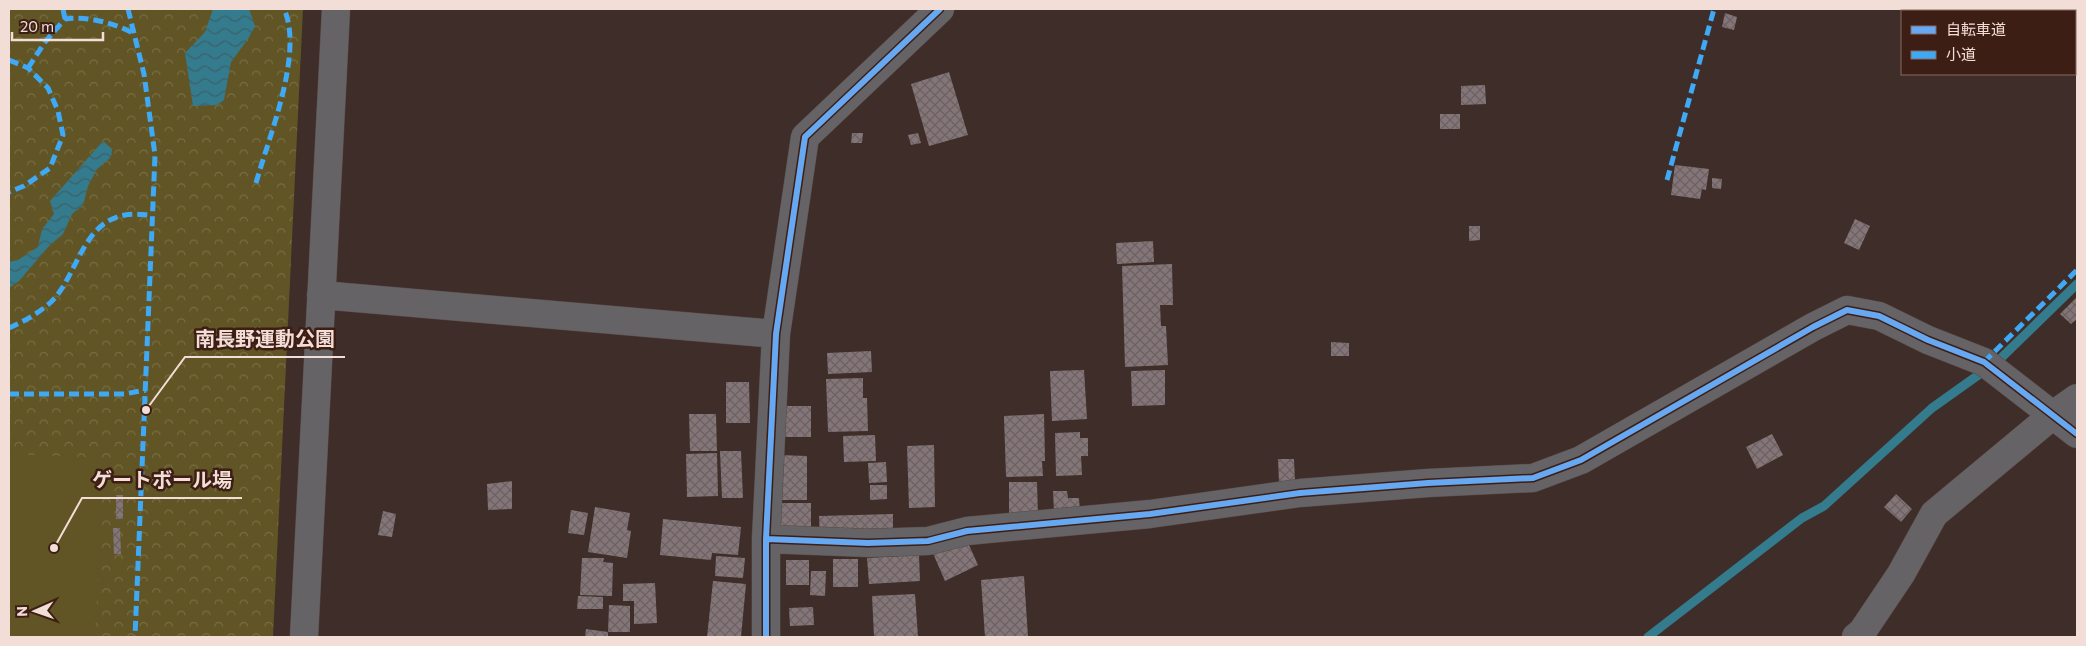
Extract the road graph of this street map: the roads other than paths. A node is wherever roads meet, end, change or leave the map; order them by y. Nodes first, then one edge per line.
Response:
1 (336, 9) edge
2 (940, 9) edge
3 (321, 296) junction
4 (776, 334) junction
5 (2077, 398) edge
6 (2053, 414) junction
7 (2077, 434) edge
8 (766, 539) junction
9 (304, 637) edge
10 (766, 637) edge
11 (1856, 637) edge

1 - 3 street
2 - 4 street
3 - 4 street
3 - 9 street
4 - 8 street
5 - 6 street
6 - 7 street
6 - 8 street
6 - 11 street
8 - 10 street

